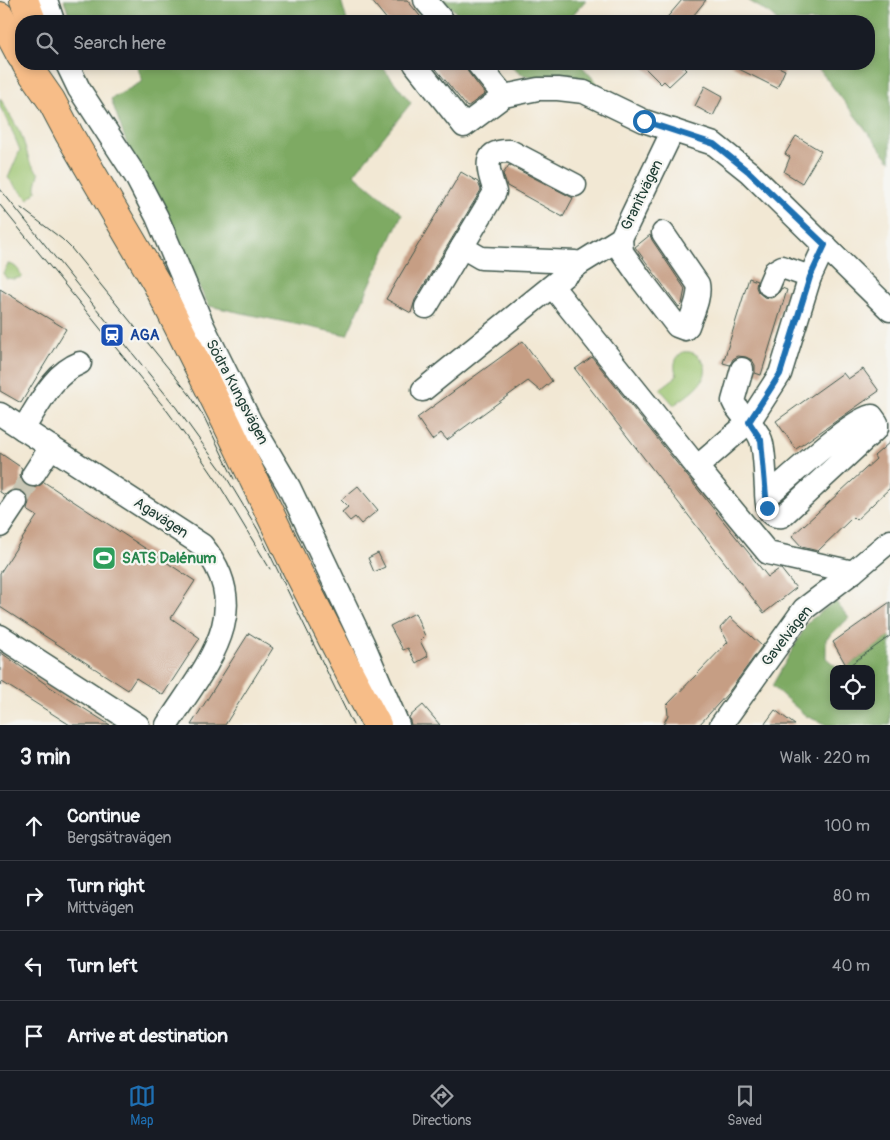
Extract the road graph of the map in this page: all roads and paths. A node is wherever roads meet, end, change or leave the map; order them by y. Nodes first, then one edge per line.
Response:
1 (24, 0) edge
2 (46, 0) edge
3 (425, 0) edge
4 (30, 15) edge
5 (51, 15) edge
6 (438, 15) edge
7 (0, 16) edge
8 (15, 45) edge
9 (30, 70) edge
10 (45, 70) edge
11 (70, 70) edge
12 (420, 70) edge
13 (483, 70) edge
14 (504, 96) junction
15 (51, 100) junction
16 (673, 130) junction
17 (575, 185) dead end
18 (663, 233) dead end
19 (621, 238) junction
20 (825, 245) junction
21 (462, 247) junction
22 (579, 264) junction
23 (810, 277) junction
24 (769, 285) dead end
25 (552, 286) junction
26 (426, 307) dead end
27 (890, 310) edge
28 (80, 363) dead end
29 (742, 369) dead end
30 (423, 390) dead end
31 (0, 414) edge
32 (747, 424) junction
33 (23, 429) junction
34 (51, 447) junction
35 (696, 467) junction
36 (33, 475) tunnel mouth
37 (767, 498) junction
38 (16, 502) tunnel mouth
39 (0, 526) edge
40 (890, 541) edge
41 (768, 553) junction
42 (853, 572) junction
43 (0, 636) edge
44 (138, 725) edge
45 (167, 725) edge
46 (378, 725) edge
47 (398, 725) edge
48 (721, 725) edge

1 - 4 main road
2 - 5 street
3 - 6 street
7 - 8 main road
9 - 15 main road, Södra Kungsvägen
10 - 15 main road, Södra Kungsvägen
11 - 47 street, Södra Kungsvägen
12 - 14 street
13 - 14 street
14 - 16 street
15 - 46 main road, Södra Kungsvägen
16 - 19 street, Granitvägen
16 - 20 street
17 - 21 street
18 - 19 street
19 - 22 street, Granitvägen
20 - 23 street
20 - 27 street
21 - 22 street
21 - 26 street
22 - 25 street, Granitvägen
23 - 24 street
23 - 32 street
25 - 30 street, Granitvägen
25 - 35 street
28 - 33 street
29 - 32 street
31 - 33 street, Agavägen
32 - 35 street
32 - 37 street
33 - 34 street, Agavägen
34 - 36 street
34 - 45 street, Agavägen
35 - 41 street
37 - 37 street
37 - 41 street
38 - 39 street
40 - 42 street, Gavelvägen
41 - 42 street
42 - 48 street, Gavelvägen
43 - 44 street

